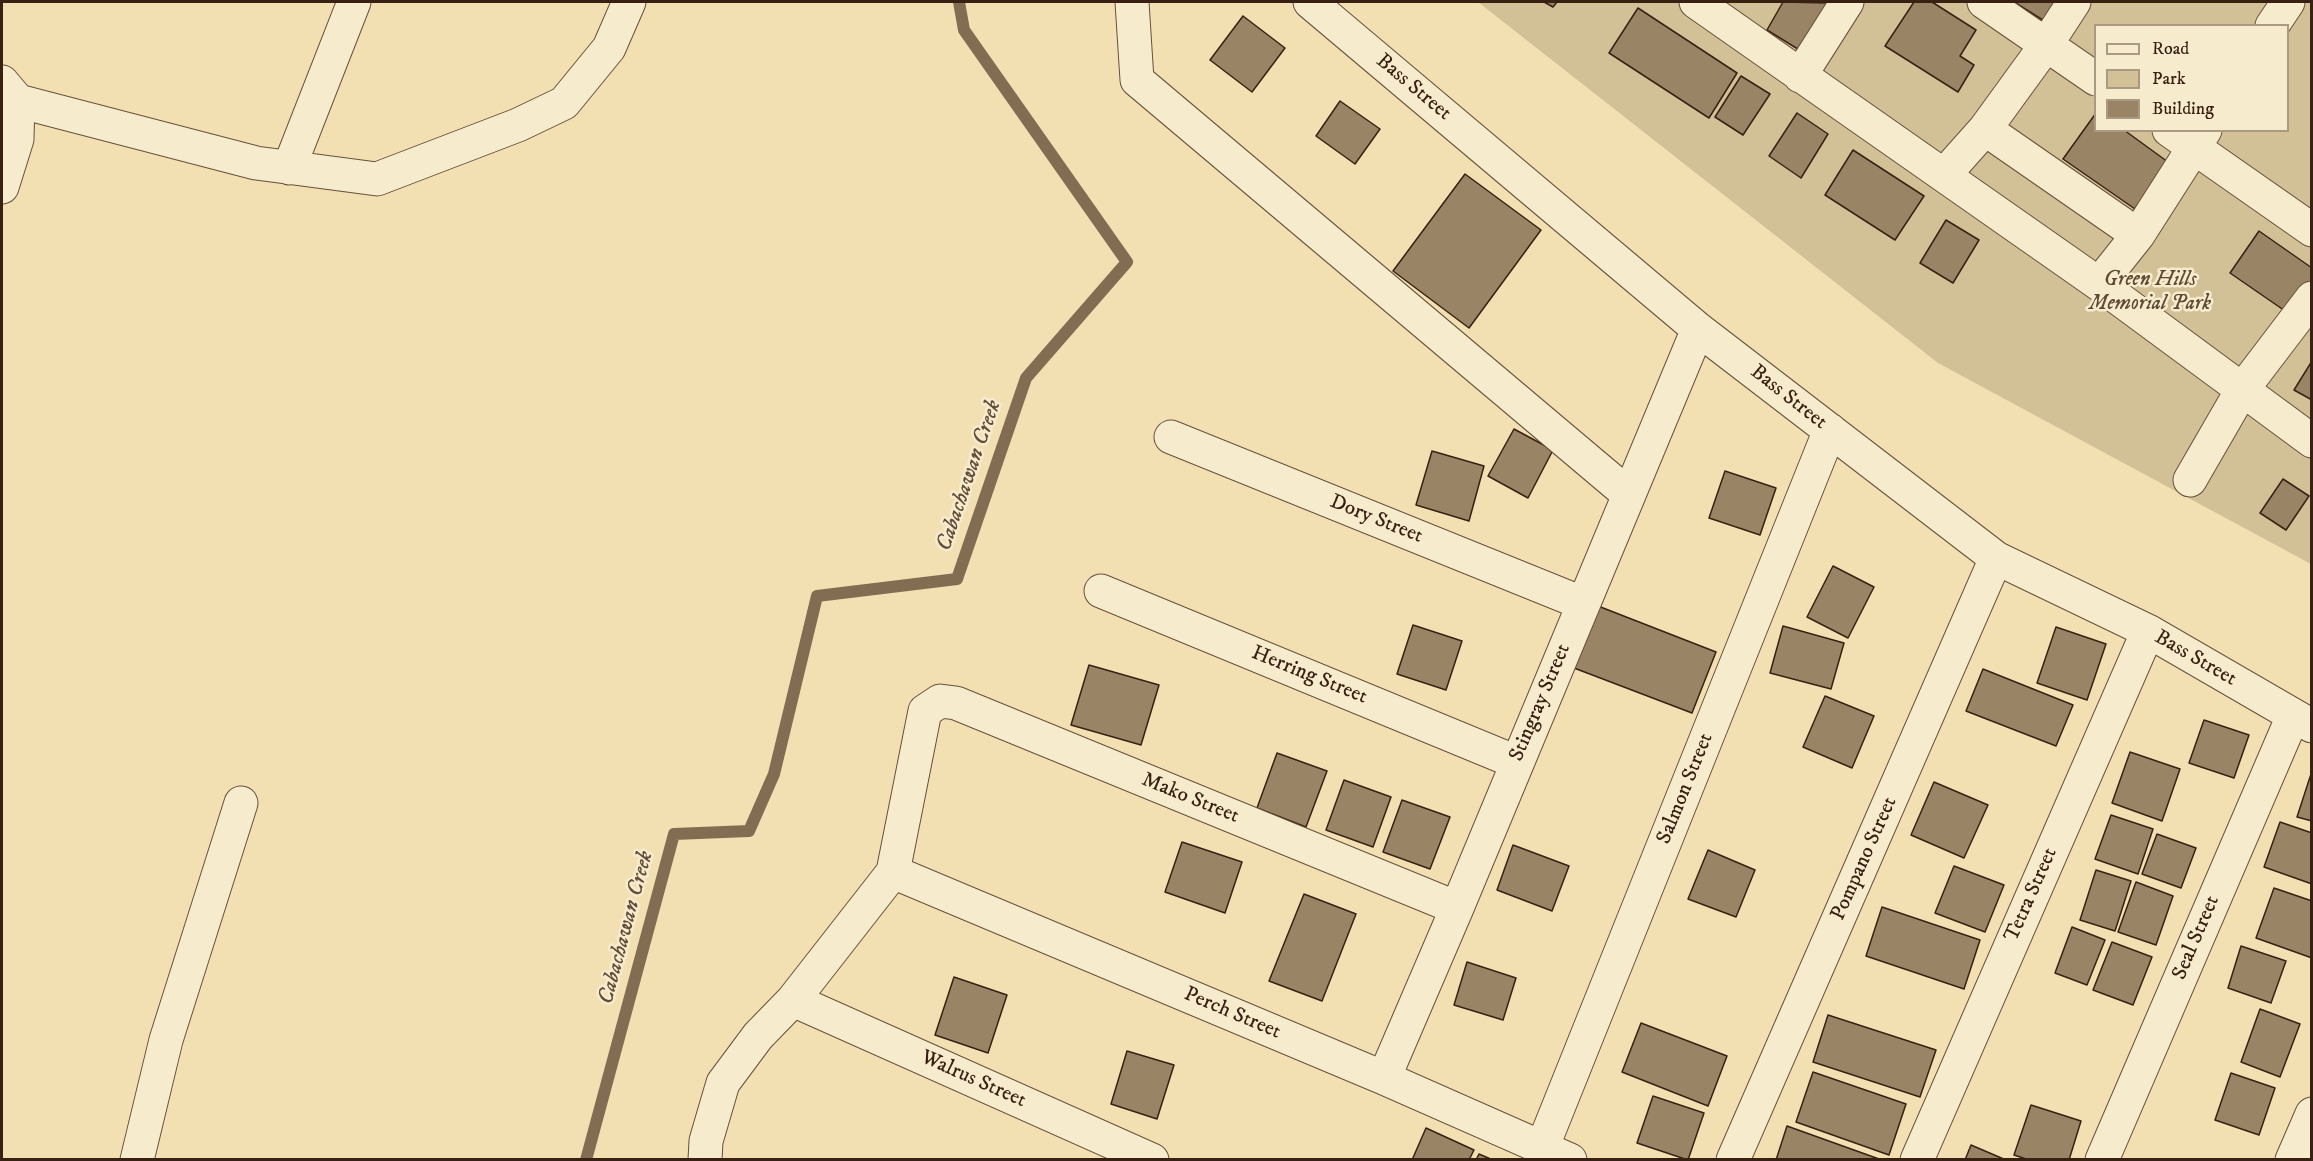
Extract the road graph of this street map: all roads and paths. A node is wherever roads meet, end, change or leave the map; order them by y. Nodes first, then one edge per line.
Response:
1 (354, 2) edge
2 (629, 2) edge
3 (1132, 2) edge
4 (1310, 2) edge
5 (1696, 2) edge
6 (1847, 2) edge
7 (1984, 2) edge
8 (2074, 2) edge
9 (2288, 2) edge
10 (2312, 17) edge
11 (2273, 24) edge
12 (2046, 45) junction
13 (1800, 76) junction
14 (2094, 78) edge
15 (10, 92) edge
16 (1985, 129) junction
17 (2189, 136) edge
18 (289, 168) junction
19 (1944, 175) junction
20 (2, 187) edge
21 (2312, 230) edge
22 (2138, 235) junction
23 (2099, 284) junction
24 (2312, 298) edge
25 (1698, 329) junction
26 (2241, 390) junction
27 (1830, 430) junction
28 (1171, 437) dead end
29 (2312, 441) edge
30 (2190, 480) dead end
31 (1628, 494) junction
32 (1996, 558) junction
33 (1101, 591) dead end
34 (1582, 603) junction
35 (2148, 631) junction
36 (2302, 721) edge
37 (1516, 762) junction
38 (241, 804) dead end
39 (892, 872) junction
40 (1456, 908) junction
41 (793, 1000) junction
42 (1384, 1078) junction
43 (2312, 1114) edge
44 (1556, 1154) edge
45 (137, 1160) edge
46 (705, 1160) edge
47 (1152, 1160) edge
48 (1733, 1160) edge
49 (1917, 1160) edge
50 (2102, 1160) edge
51 (2292, 1160) edge

1 - 18 street
2 - 18 street
3 - 31 street
4 - 25 street, Bass Street
5 - 13 street
6 - 13 street
7 - 12 street
8 - 12 street
9 - 10 street
9 - 11 street
12 - 14 street
12 - 16 street
13 - 19 street
15 - 18 street
15 - 20 street
16 - 19 street
16 - 22 street
17 - 21 street
17 - 22 street
19 - 23 street
22 - 23 street
23 - 26 street
24 - 26 street
25 - 27 street, Bass Street
25 - 31 street, Stingray Street
26 - 29 street
26 - 30 street
27 - 32 street, Bass Street
27 - 44 street, Salmon Street
28 - 34 street, Dory Street
31 - 34 street, Stingray Street
32 - 35 street, Bass Street
32 - 48 street, Pompano Street
33 - 37 street, Herring Street
34 - 37 street, Stingray Street
35 - 36 street, Bass Street
35 - 49 street, Tetra Street
36 - 50 street, Seal Street
37 - 40 street, Stingray Street
38 - 45 street
39 - 40 street, Mako Street
39 - 41 street
39 - 42 street, Perch Street
40 - 42 street, Stingray Street
41 - 46 street
41 - 47 street, Walrus Street
42 - 44 street, Perch Street
43 - 51 street

